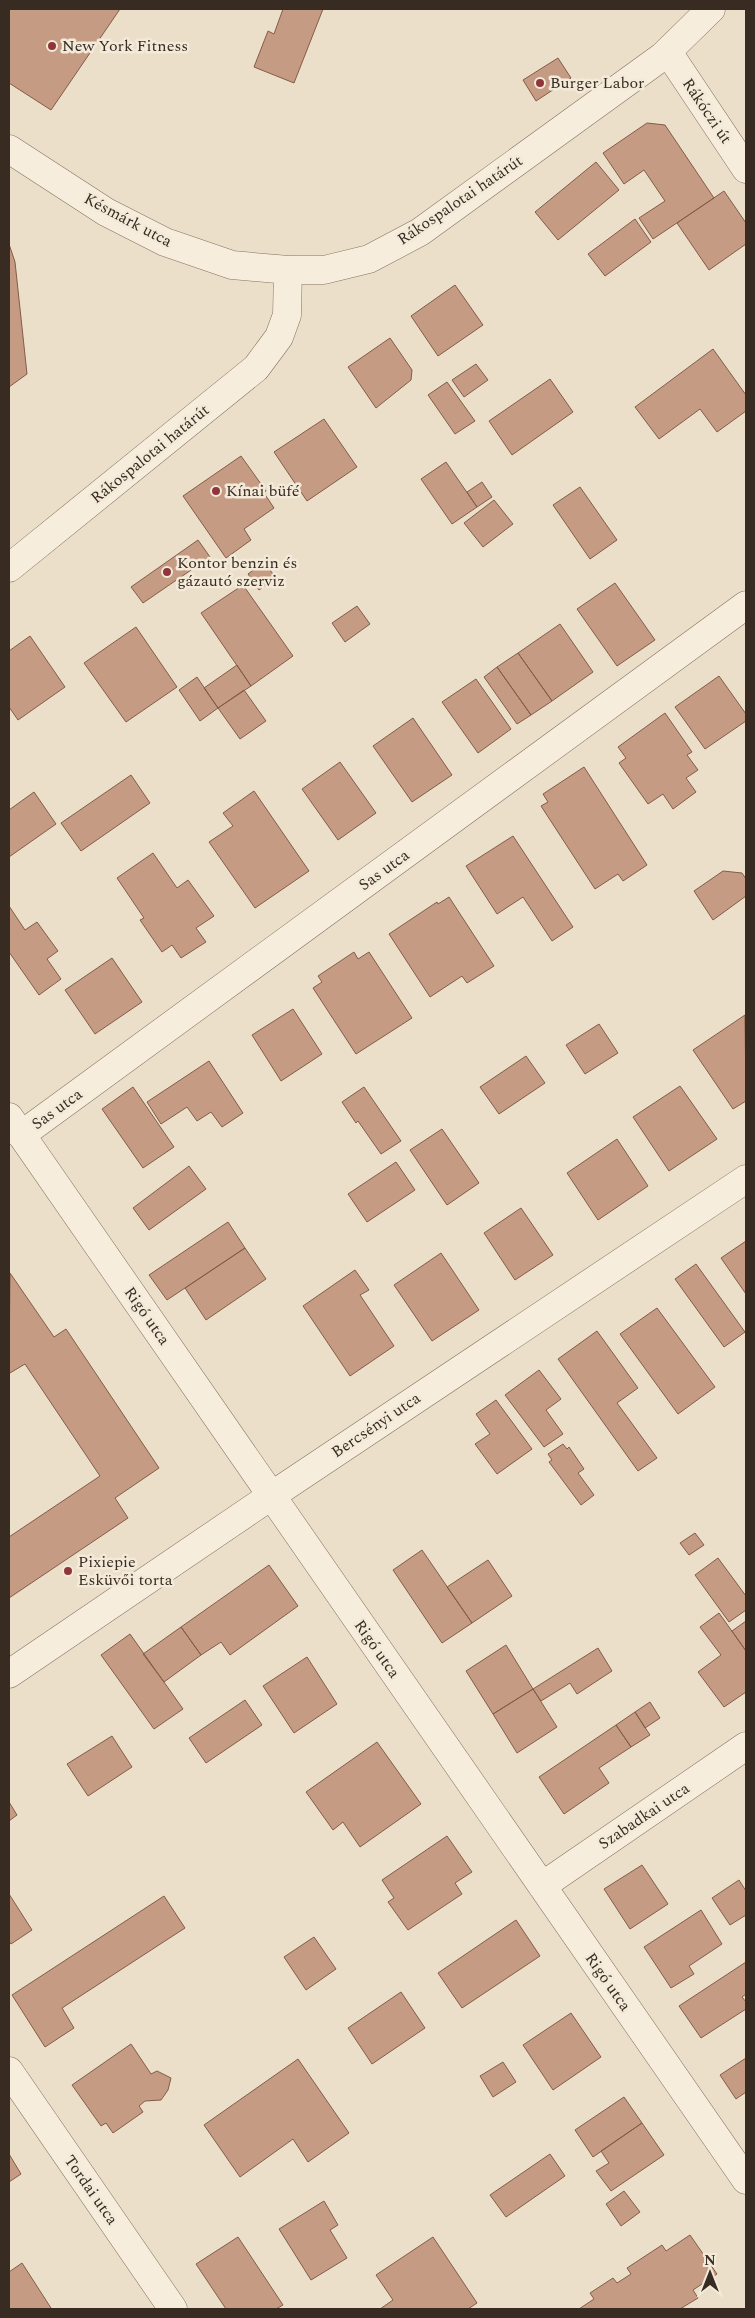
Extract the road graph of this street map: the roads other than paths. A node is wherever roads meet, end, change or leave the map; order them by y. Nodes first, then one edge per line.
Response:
1 (711, 9) edge
2 (668, 52) junction
3 (9, 150) edge
4 (746, 169) edge
5 (288, 270) junction
6 (9, 568) edge
7 (746, 605) edge
8 (15, 1126) edge
9 (746, 1179) edge
10 (271, 1496) junction
11 (9, 1674) edge
12 (746, 1746) edge
13 (542, 1886) junction
14 (9, 2071) edge
15 (746, 2180) edge
16 (172, 2309) edge

1 - 2 street, Rákospalotai határút
2 - 4 street, Rákóczi út
2 - 5 street, Rákospalotai határút
3 - 5 street, Késmárk utca
5 - 6 street, Rákospalotai határút
7 - 8 street, Sas utca
8 - 10 street, Rigó utca
9 - 10 street, Bercsényi utca
10 - 11 street, Bercsényi utca
10 - 13 street, Rigó utca
12 - 13 street, Szabadkai utca
13 - 15 street, Rigó utca
14 - 16 street, Tordai utca

